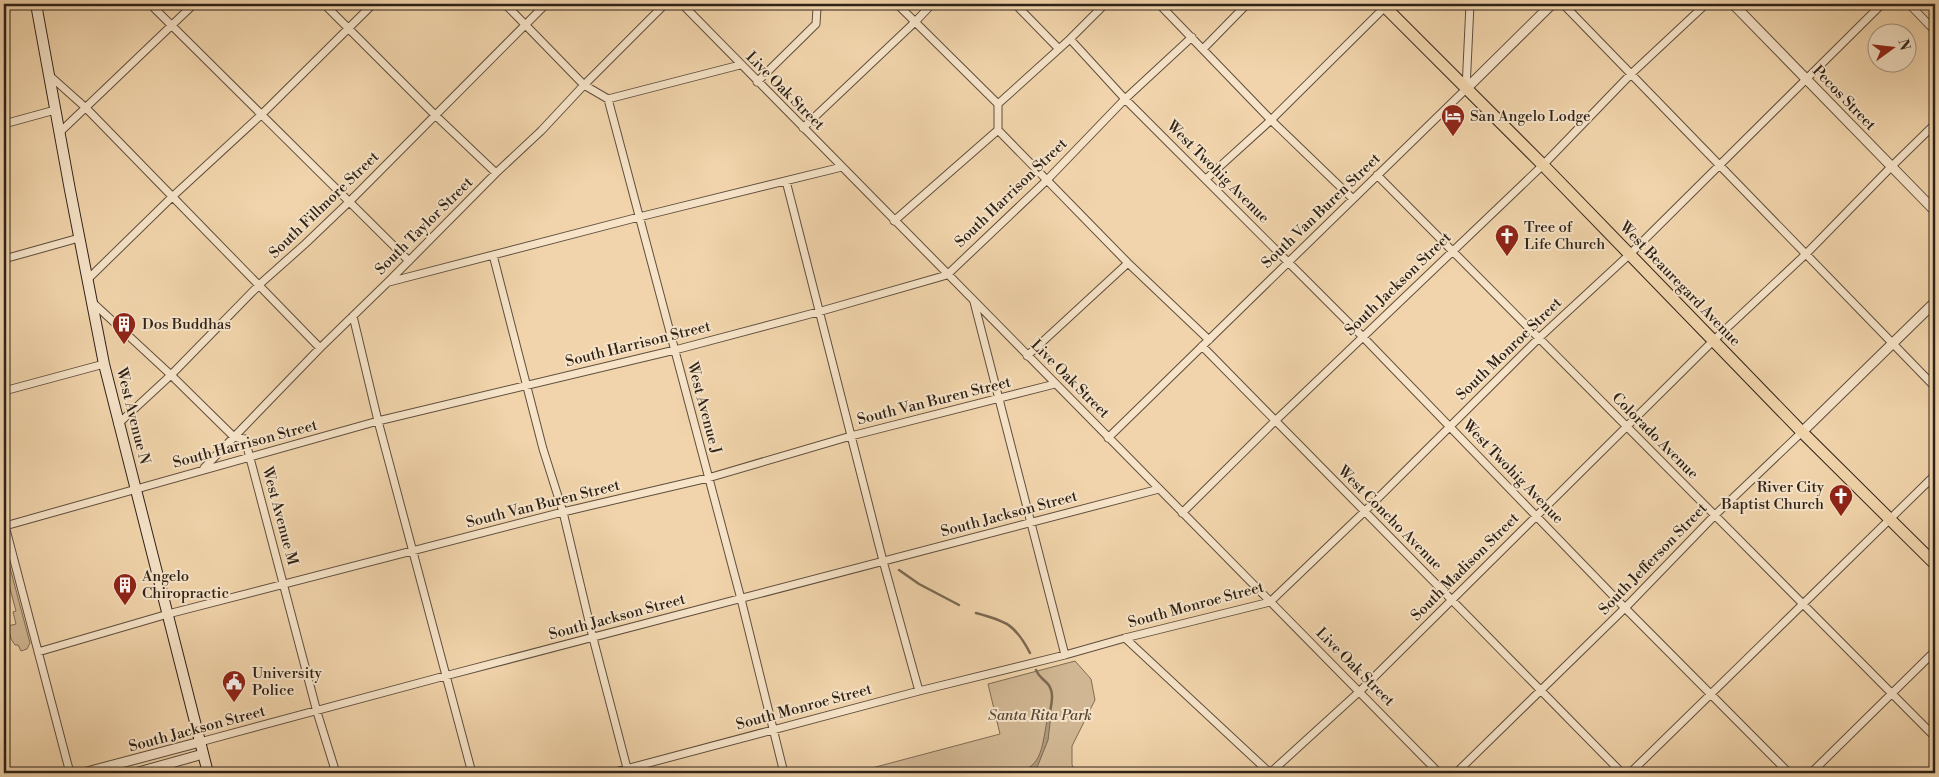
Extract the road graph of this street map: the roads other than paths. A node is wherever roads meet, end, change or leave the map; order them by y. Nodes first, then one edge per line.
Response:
1 (36, 4) edge
2 (150, 4) edge
3 (194, 4) edge
4 (324, 4) edge
5 (373, 4) edge
6 (505, 4) edge
7 (546, 4) edge
8 (665, 4) edge
9 (682, 4) edge
10 (812, 4) edge
11 (897, 4) edge
12 (932, 4) edge
13 (1016, 4) edge
14 (1104, 4) edge
15 (1159, 4) edge
16 (1247, 4) edge
17 (1470, 4) edge
18 (1552, 4) edge
19 (1563, 4) edge
20 (1706, 4) edge
21 (1733, 4) edge
22 (1882, 4) edge
23 (1909, 4) edge
24 (1385, 5) edge
25 (915, 22) junction
26 (526, 24) junction
27 (172, 25) junction
28 (348, 28) junction
29 (1935, 31) edge
30 (1192, 37) junction
31 (1070, 39) junction
32 (1059, 49) junction
33 (1203, 49) junction
34 (740, 65) junction
35 (1631, 74) junction
36 (48, 75) junction
37 (1807, 79) junction
38 (757, 82) junction
39 (584, 85) junction
40 (1466, 88) junction
41 (608, 99) junction
42 (1125, 99) junction
43 (998, 104) junction
44 (86, 108) junction
45 (55, 110) junction
46 (261, 115) junction
47 (435, 115) junction
48 (1271, 120) junction
49 (4, 124) edge
50 (1935, 124) edge
51 (803, 128) junction
52 (998, 130) junction
53 (59, 133) junction
54 (1543, 165) junction
55 (1719, 165) junction
56 (1892, 166) junction
57 (842, 167) junction
58 (496, 172) junction
59 (1377, 175) junction
60 (1206, 179) junction
61 (1046, 180) junction
62 (786, 181) junction
63 (172, 197) junction
64 (1353, 199) junction
65 (349, 202) junction
66 (1935, 210) edge
67 (639, 217) junction
68 (894, 221) junction
69 (79, 238) junction
70 (1452, 251) junction
71 (1630, 254) junction
72 (1806, 254) junction
73 (493, 255) junction
74 (4, 259) edge
75 (409, 261) junction
76 (1128, 262) junction
77 (1289, 262) junction
78 (947, 275) junction
79 (87, 280) junction
80 (388, 282) junction
81 (260, 284) junction
82 (91, 301) junction
83 (974, 302) junction
84 (1935, 302) edge
85 (818, 312) junction
86 (353, 316) junction
87 (1363, 337) junction
88 (1539, 338) junction
89 (1209, 340) junction
90 (1714, 340) junction
91 (1893, 344) junction
92 (1202, 346) junction
93 (320, 348) junction
94 (675, 350) junction
95 (1027, 356) junction
96 (104, 364) junction
97 (171, 375) junction
98 (1055, 384) junction
99 (526, 386) junction
100 (1935, 387) edge
101 (4, 391) edge
102 (998, 398) junction
103 (378, 421) junction
104 (1275, 421) junction
105 (118, 424) junction
106 (1450, 425) junction
107 (1627, 426) junction
108 (1802, 432) junction
109 (851, 436) junction
110 (234, 437) junction
111 (1108, 438) junction
112 (250, 457) junction
113 (204, 469) junction
114 (1935, 475) edge
115 (708, 478) junction
116 (136, 489) junction
117 (1159, 489) junction
118 (562, 512) junction
119 (1364, 512) junction
120 (1182, 513) junction
121 (1715, 515) junction
122 (1536, 516) junction
123 (1891, 519) junction
124 (1031, 523) junction
125 (4, 524) edge
126 (413, 552) junction
127 (883, 562) junction
128 (1935, 564) edge
129 (284, 584) junction
130 (741, 599) junction
131 (1452, 600) junction
132 (1270, 602) junction
133 (1804, 605) junction
134 (1624, 608) junction
135 (168, 614) junction
136 (592, 638) junction
137 (1126, 638) junction
138 (1935, 651) edge
139 (38, 652) junction
140 (1065, 655) junction
141 (446, 676) junction
142 (919, 690) junction
143 (1540, 690) junction
144 (1360, 691) junction
145 (1892, 693) junction
146 (1710, 694) junction
147 (317, 712) junction
148 (773, 730) junction
149 (1935, 737) edge
150 (200, 742) junction
151 (203, 754) junction
152 (627, 768) junction
153 (70, 773) edge
154 (83, 773) edge
155 (135, 773) edge
156 (208, 773) edge
157 (336, 773) edge
158 (472, 773) edge
159 (611, 773) edge
160 (784, 773) edge
161 (1270, 773) edge
162 (1439, 773) edge
163 (1456, 773) edge
164 (1622, 773) edge
165 (1630, 773) edge
166 (1790, 773) edge
167 (1811, 773) edge

1 - 36 main road, West Avenue N
2 - 27 street
3 - 27 street
4 - 28 street
5 - 28 street
6 - 26 street
7 - 26 street, South Fillmore Street
8 - 39 street, South Taylor Street
9 - 34 street, Live Oak Street
10 - 38 street
11 - 25 street
12 - 25 street
13 - 32 street
14 - 31 street
15 - 30 street
16 - 33 street
17 - 40 street
18 - 40 street, South Van Buren Street
19 - 35 street
20 - 35 street, South Jackson Street
21 - 37 street, Pecos Street
22 - 37 street, South Monroe Street
23 - 29 street
24 - 40 main road, West Beauregard Avenue
24 - 48 street
25 - 43 street
25 - 51 street
26 - 39 street
26 - 47 street, South Fillmore Street
27 - 44 street
27 - 46 street
28 - 46 street
28 - 47 street
30 - 33 street
30 - 42 street, South Harrison Street
31 - 32 street
31 - 42 street, West Twohig Avenue
32 - 43 street
33 - 48 street
34 - 38 street, Live Oak Street
34 - 41 street
35 - 54 street, South Jackson Street
35 - 55 street
36 - 44 street
36 - 45 main road, West Avenue N
37 - 55 street, South Monroe Street
37 - 56 street, Pecos Street
38 - 51 street, Live Oak Street
39 - 41 street
39 - 58 street, South Taylor Street
40 - 54 main road, West Beauregard Avenue
40 - 59 street, South Van Buren Street
41 - 67 street, West Avenue J
42 - 60 street, West Twohig Avenue
42 - 61 street, South Harrison Street
43 - 52 street
44 - 53 street
44 - 63 street
45 - 49 street
45 - 53 main road, West Avenue N
46 - 63 street
46 - 65 street
47 - 58 street
47 - 65 street, South Fillmore Street
48 - 60 street
48 - 64 street
50 - 56 street, South Madison Street
51 - 57 street, Live Oak Street
52 - 61 street
52 - 68 street
53 - 69 main road, West Avenue N
54 - 70 street, South Jackson Street
54 - 71 main road, West Beauregard Avenue
55 - 71 street, South Monroe Street
55 - 72 street
56 - 66 street, Pecos Street
56 - 72 street, South Madison Street
57 - 62 street
57 - 68 street, Live Oak Street
58 - 75 street, South Taylor Street
59 - 64 street, South Van Buren Street
59 - 70 street, Colorado Avenue
60 - 77 street, West Twohig Avenue
61 - 76 street
61 - 78 street, South Harrison Street
62 - 67 street
62 - 85 street
63 - 79 street
63 - 81 street
64 - 77 street, South Van Buren Street
65 - 75 street
65 - 81 street, South Fillmore Street
67 - 73 street
67 - 94 street, West Avenue J
68 - 78 street, Live Oak Street
69 - 74 street
69 - 79 main road, West Avenue N
70 - 87 street, South Jackson Street
70 - 88 street, Colorado Avenue
71 - 88 street, South Monroe Street
71 - 90 main road, West Beauregard Avenue
72 - 90 street, South Madison Street
72 - 91 street
73 - 80 street
73 - 99 street
75 - 80 street, South Taylor Street
76 - 89 street
76 - 95 street
77 - 87 street, West Twohig Avenue
77 - 89 street, South Van Buren Street
78 - 83 street, Live Oak Street
78 - 85 street, South Harrison Street
79 - 82 main road, West Avenue N
80 - 86 street, South Taylor Street
81 - 93 street
81 - 97 street, South Fillmore Street
82 - 96 main road, West Avenue N
82 - 97 street, West Avenue M
83 - 95 street, Live Oak Street
83 - 102 street
84 - 91 street, South Jefferson Street
85 - 94 street, South Harrison Street
85 - 109 street
86 - 93 street, South Taylor Street
86 - 103 street
87 - 104 street, South Jackson Street
87 - 106 street, West Twohig Avenue
88 - 106 street, South Monroe Street
88 - 107 street, Colorado Avenue
89 - 92 street, South Van Buren Street
90 - 107 street, South Madison Street
90 - 108 main road, West Beauregard Avenue
91 - 100 street
91 - 108 street, South Jefferson Street
92 - 104 street, West Concho Avenue
92 - 111 street, South Van Buren Street
93 - 110 street, South Taylor Street
94 - 99 street, South Harrison Street
94 - 115 street, West Avenue J
95 - 98 street, Live Oak Street
96 - 101 street
96 - 105 main road, West Avenue N
97 - 105 street, South Fillmore Street
97 - 110 street, West Avenue M
98 - 102 street, South Van Buren Street
98 - 111 street, Live Oak Street
99 - 103 street, South Harrison Street
99 - 118 street
102 - 109 street, South Van Buren Street
102 - 124 street
103 - 112 street, South Harrison Street
103 - 126 street
104 - 119 street, West Concho Avenue
104 - 120 street, South Jackson Street
105 - 116 main road, West Avenue N
106 - 119 street, South Monroe Street
106 - 122 street, West Twohig Avenue
107 - 121 street, Colorado Avenue
107 - 122 street, South Madison Street
108 - 121 street, South Jefferson Street
108 - 123 main road, West Beauregard Avenue
109 - 115 street, South Van Buren Street
109 - 127 street
110 - 112 street, West Avenue M
110 - 113 street, South Taylor Street
111 - 117 street, Live Oak Street
112 - 113 street, South Harrison Street
112 - 129 street, West Avenue M
113 - 116 street, South Harrison Street
114 - 123 street
115 - 118 street, South Van Buren Street
115 - 130 street, West Avenue J
116 - 125 street, South Harrison Street
116 - 135 main road, West Avenue N
117 - 120 street, Live Oak Street
117 - 124 street, South Jackson Street
118 - 126 street, South Van Buren Street
118 - 136 street
119 - 131 street, West Concho Avenue
119 - 132 street, South Monroe Street
120 - 132 street, Live Oak Street
121 - 133 street, Colorado Avenue
121 - 134 street, South Jefferson Street
122 - 131 street, South Madison Street
122 - 134 street, West Twohig Avenue
123 - 128 main road, West Beauregard Avenue
123 - 133 street
124 - 127 street, South Jackson Street
124 - 140 street
125 - 139 street
126 - 129 street, South Van Buren Street
126 - 141 street
127 - 130 street, South Jackson Street
127 - 142 street
129 - 135 street, South Van Buren Street
129 - 147 street, West Avenue M
130 - 136 street, South Jackson Street
130 - 148 street, West Avenue J
131 - 143 street, West Concho Avenue
131 - 144 street, South Madison Street
132 - 137 street, South Monroe Street
132 - 144 street, Live Oak Street
133 - 145 street, Colorado Avenue
133 - 146 street
134 - 143 street, South Jefferson Street
134 - 146 street, West Twohig Avenue
135 - 139 street, South Van Buren Street
135 - 150 main road, West Avenue N
136 - 141 street, South Jackson Street
136 - 152 street
137 - 140 street, South Monroe Street
137 - 161 street
138 - 145 street
139 - 153 street
140 - 142 street, South Monroe Street
141 - 147 street, South Jackson Street
141 - 158 street
142 - 148 street, South Monroe Street
143 - 163 street, South Jefferson Street
143 - 164 street, West Concho Avenue
144 - 161 street, South Madison Street
144 - 162 street, Live Oak Street
145 - 149 street, Colorado Avenue
145 - 167 street
146 - 165 street
146 - 166 street, West Twohig Avenue
147 - 150 street, South Jackson Street
147 - 157 street, West Avenue M
148 - 152 street, South Monroe Street
148 - 160 street, West Avenue J
150 - 151 main road, West Avenue N
150 - 154 street, South Jackson Street
151 - 155 street, South Jackson Street
151 - 156 main road, West Avenue N
152 - 159 street, South Monroe Street

